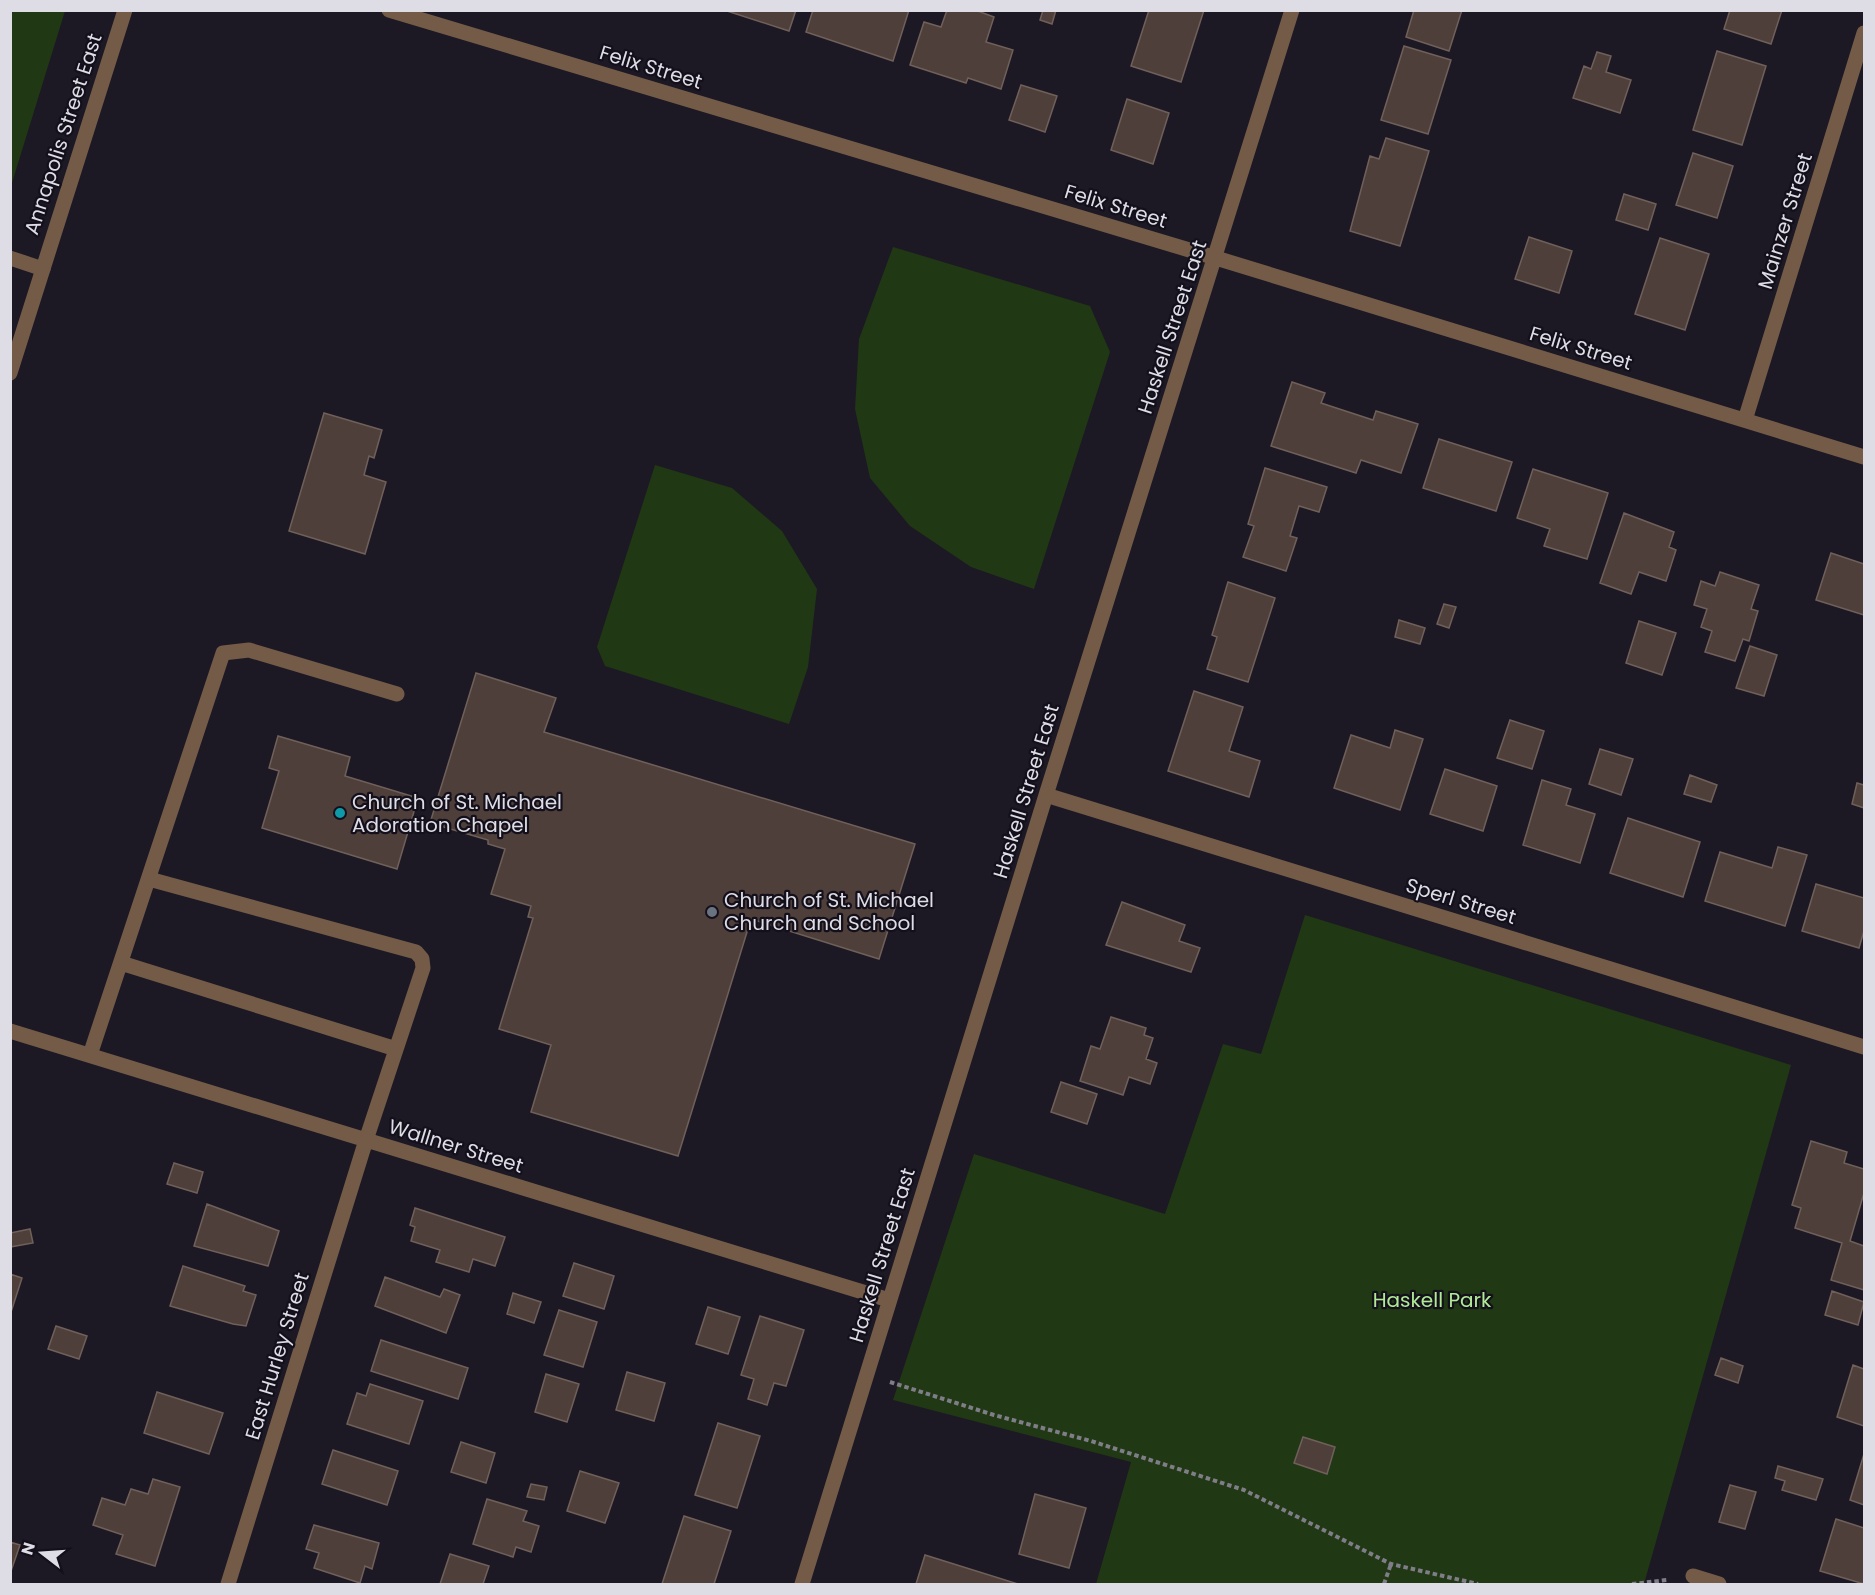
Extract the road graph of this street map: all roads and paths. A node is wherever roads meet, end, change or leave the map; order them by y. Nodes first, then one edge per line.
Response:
1 (124, 10) edge
2 (389, 10) edge
3 (1292, 10) edge
4 (1864, 33) edge
5 (10, 258) edge
6 (1216, 258) junction
7 (42, 269) junction
8 (10, 373) edge
9 (1745, 420) junction
10 (1864, 457) edge
11 (397, 694) dead end
12 (1046, 795) junction
13 (149, 879) junction
14 (121, 963) junction
15 (10, 1031) edge
16 (1864, 1047) edge
17 (396, 1049) junction
18 (90, 1055) junction
19 (366, 1140) junction
20 (889, 1300) junction
21 (867, 1374) junction
22 (1391, 1564) junction
23 (1693, 1576) joint
24 (228, 1584) edge
25 (802, 1584) edge
26 (1384, 1584) edge
27 (1478, 1584) edge
28 (1632, 1584) edge
29 (1719, 1584) edge

1 - 7 street, Annapolis Street East
2 - 6 street, Felix Street
3 - 6 street, Haskell Street East
4 - 9 street, Mainzer Street
5 - 7 street
6 - 9 street, Felix Street
6 - 12 street, Haskell Street East
7 - 8 street, Annapolis Street East
9 - 10 street, Felix Street
11 - 13 street
12 - 16 street, Sperl Street
12 - 20 street, Haskell Street East
13 - 14 street
13 - 17 street, East Hurley Street
14 - 17 street
14 - 18 street
15 - 18 street, Wallner Street
17 - 19 street, East Hurley Street
18 - 19 street, Wallner Street
19 - 20 street, Wallner Street
19 - 24 street, East Hurley Street
20 - 21 street, Haskell Street East
21 - 22 path
21 - 25 street, Haskell Street East
22 - 26 path
22 - 27 path
23 - 28 path
23 - 29 street

